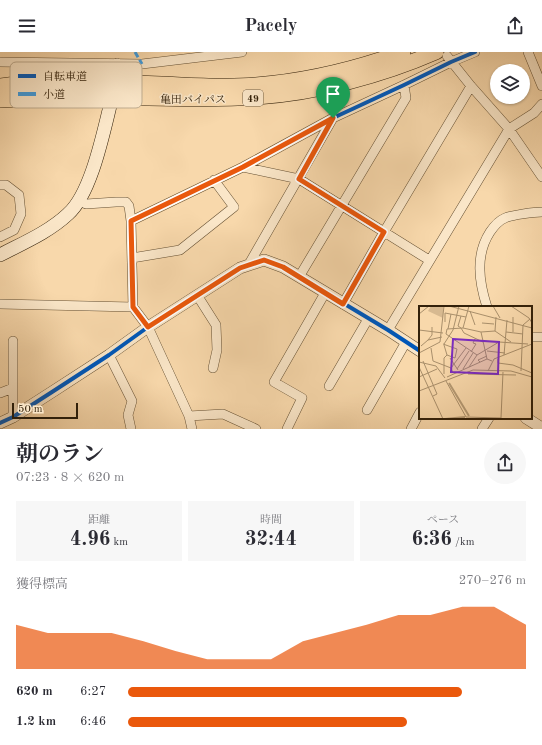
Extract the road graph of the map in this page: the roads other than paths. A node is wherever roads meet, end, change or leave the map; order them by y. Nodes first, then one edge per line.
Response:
1 (242, 52) edge
2 (404, 52) edge
3 (475, 52) edge
4 (528, 52) edge
5 (445, 56) edge
6 (0, 62) edge
7 (10, 62) edge
8 (142, 64) edge
9 (387, 64) junction
10 (10, 85) edge
11 (404, 85) junction
12 (0, 86) edge
13 (471, 86) junction
14 (542, 86) edge
15 (142, 89) edge
16 (0, 100) edge
17 (10, 100) edge
18 (542, 104) edge
19 (109, 108) edge
20 (333, 118) junction
21 (509, 129) junction
22 (243, 167) junction
23 (542, 177) edge
24 (299, 179) junction
25 (214, 180) junction
26 (0, 185) edge
27 (80, 201) junction
28 (342, 205) junction
29 (542, 212) edge
30 (131, 221) junction
31 (384, 232) junction
32 (0, 237) edge
33 (0, 255) edge
34 (132, 258) junction
35 (430, 260) junction
36 (250, 264) junction
37 (299, 277) junction
38 (325, 293) junction
39 (197, 295) junction
40 (0, 304) edge
41 (343, 304) junction
42 (487, 306) edge
43 (133, 307) junction
44 (368, 319) junction
45 (148, 327) junction
46 (388, 330) junction
47 (12, 341) dead end
48 (406, 342) junction
49 (419, 350) edge
50 (108, 355) junction
51 (213, 368) dead end
52 (329, 386) dead end
53 (13, 388) junction
54 (0, 393) edge
55 (367, 410) dead end
56 (419, 414) edge
57 (189, 416) junction
58 (13, 417) junction
59 (488, 419) edge
60 (528, 419) edge
61 (0, 423) edge
62 (542, 428) edge
63 (131, 429) edge
64 (192, 429) edge
65 (256, 429) edge
66 (287, 429) edge
67 (411, 429) edge
68 (482, 429) edge

1 - 8 street
2 - 9 highway, 亀田バイパス / 49
3 - 5 street
4 - 14 street
5 - 9 highway, 亀田バイパス / 49
5 - 11 street
5 - 13 street
6 - 7 street
9 - 15 highway, 亀田バイパス / 49
10 - 12 highway, 49
11 - 20 street
11 - 28 street
13 - 21 street
13 - 31 street
16 - 17 highway, 49
18 - 21 street
19 - 27 main road
20 - 22 street
20 - 24 street
21 - 23 street
21 - 35 street
22 - 24 street
22 - 25 street
24 - 28 street
24 - 36 street
25 - 30 street
25 - 34 street
26 - 32 street
27 - 30 street
27 - 33 main road
28 - 31 street
28 - 37 street
29 - 42 street
30 - 34 street
31 - 35 street
31 - 41 street
34 - 43 street
35 - 46 street
36 - 37 street
36 - 39 street
37 - 38 street
38 - 41 street
38 - 66 street
39 - 45 street
39 - 51 street
40 - 43 street
41 - 44 street
43 - 45 street
44 - 46 street
44 - 52 street
45 - 50 street
45 - 57 street
46 - 48 street
47 - 53 street
48 - 49 street
48 - 55 street
50 - 58 street
50 - 63 street
53 - 54 street
53 - 58 street
56 - 67 street
57 - 64 street
57 - 65 street
58 - 61 street
59 - 68 street
60 - 62 street

